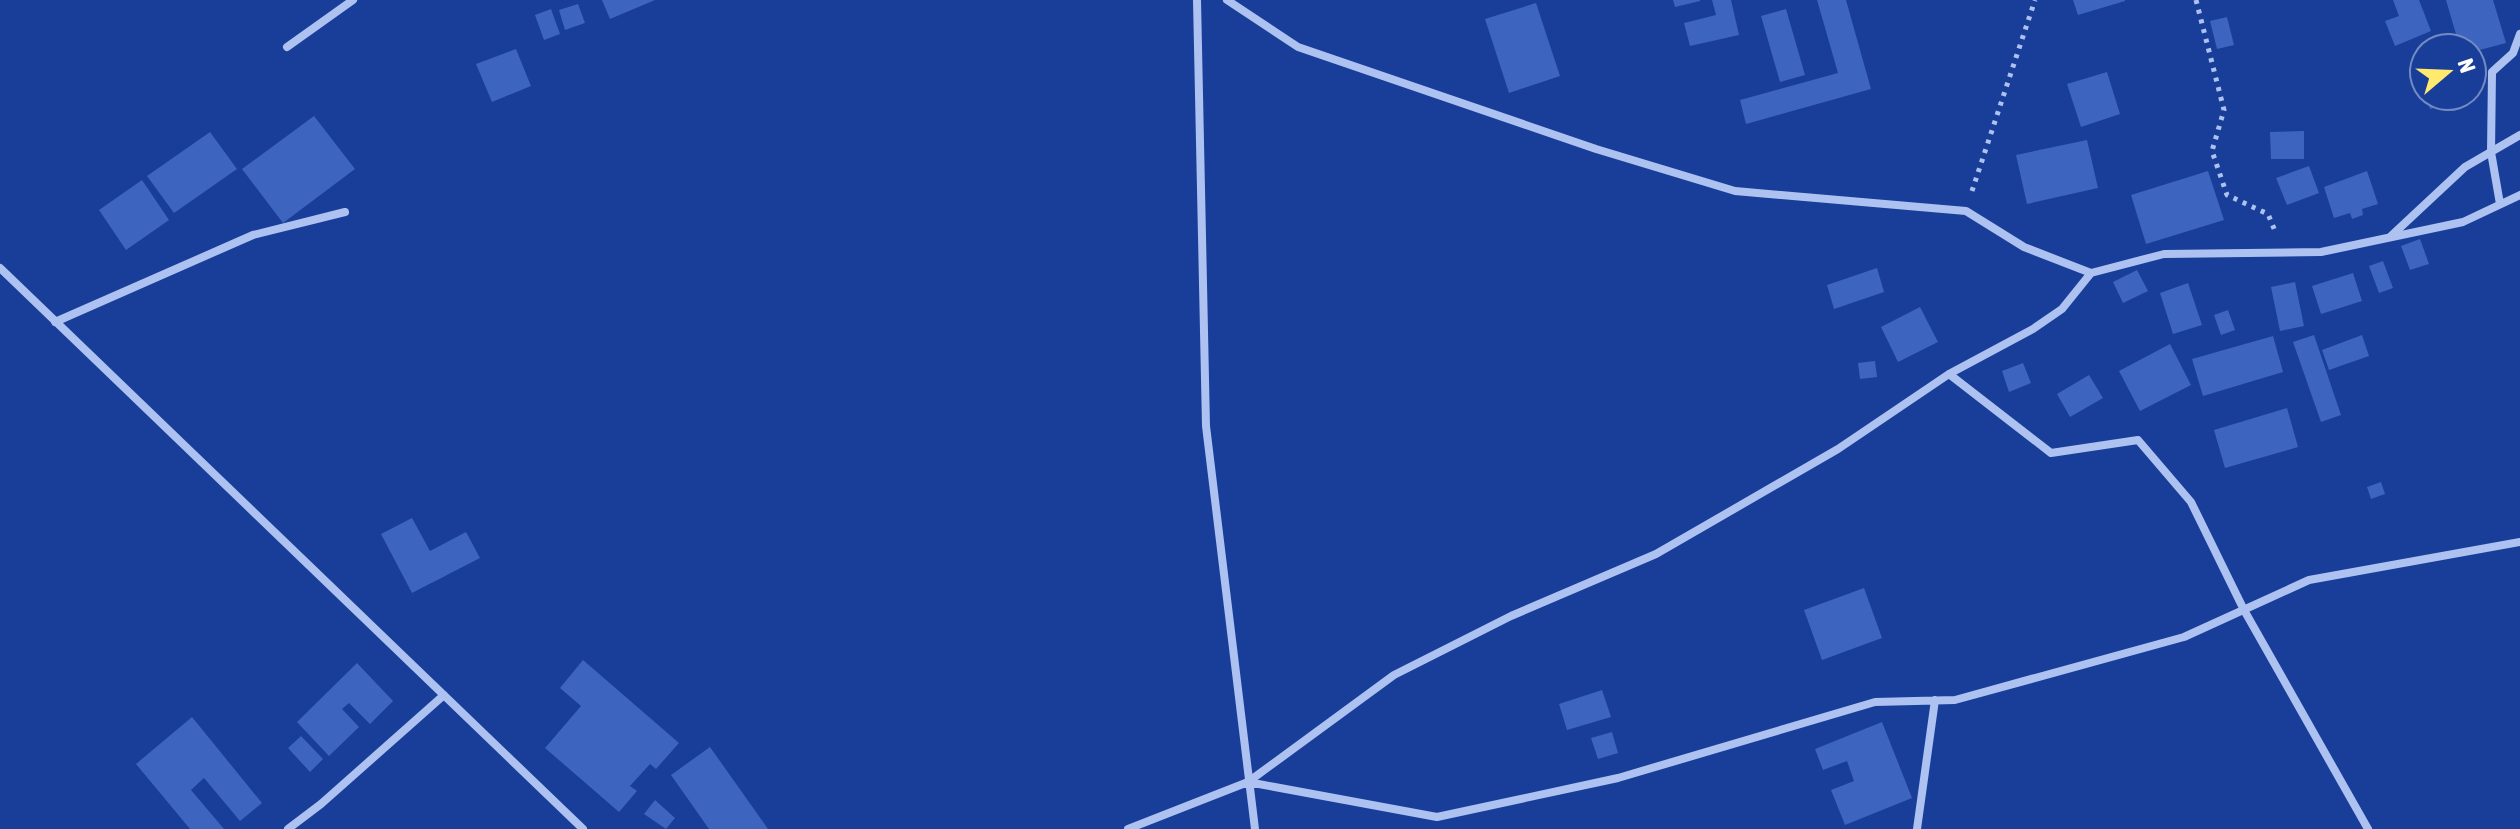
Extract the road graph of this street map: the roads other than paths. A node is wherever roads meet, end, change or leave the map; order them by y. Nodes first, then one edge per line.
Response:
1 (353, 0) edge
2 (1197, 0) edge
3 (1227, 0) edge
4 (2520, 34) edge
5 (287, 47) dead end
6 (2520, 135) edge
7 (2491, 152) junction
8 (2520, 195) edge
9 (2500, 204) junction
10 (345, 212) dead end
11 (2389, 238) junction
12 (0, 268) edge
13 (2091, 273) junction
14 (55, 322) junction
15 (1949, 374) junction
16 (2520, 542) edge
17 (2244, 610) junction
18 (444, 695) junction
19 (1935, 700) junction
20 (1248, 782) junction
21 (288, 829) edge
22 (583, 829) edge
23 (1128, 829) edge
24 (1255, 829) edge
25 (1917, 829) edge
26 (2368, 829) edge

1 - 5 street
2 - 20 street
3 - 13 street
4 - 7 street
6 - 7 street
7 - 9 street
7 - 11 street
8 - 9 street
9 - 11 street
10 - 14 street
11 - 13 street
12 - 14 street
13 - 15 street
14 - 18 street
15 - 17 street
15 - 20 street
16 - 17 street
17 - 19 street
17 - 26 street
18 - 21 street
18 - 22 street
19 - 20 street
19 - 25 street
20 - 23 street
20 - 24 street

